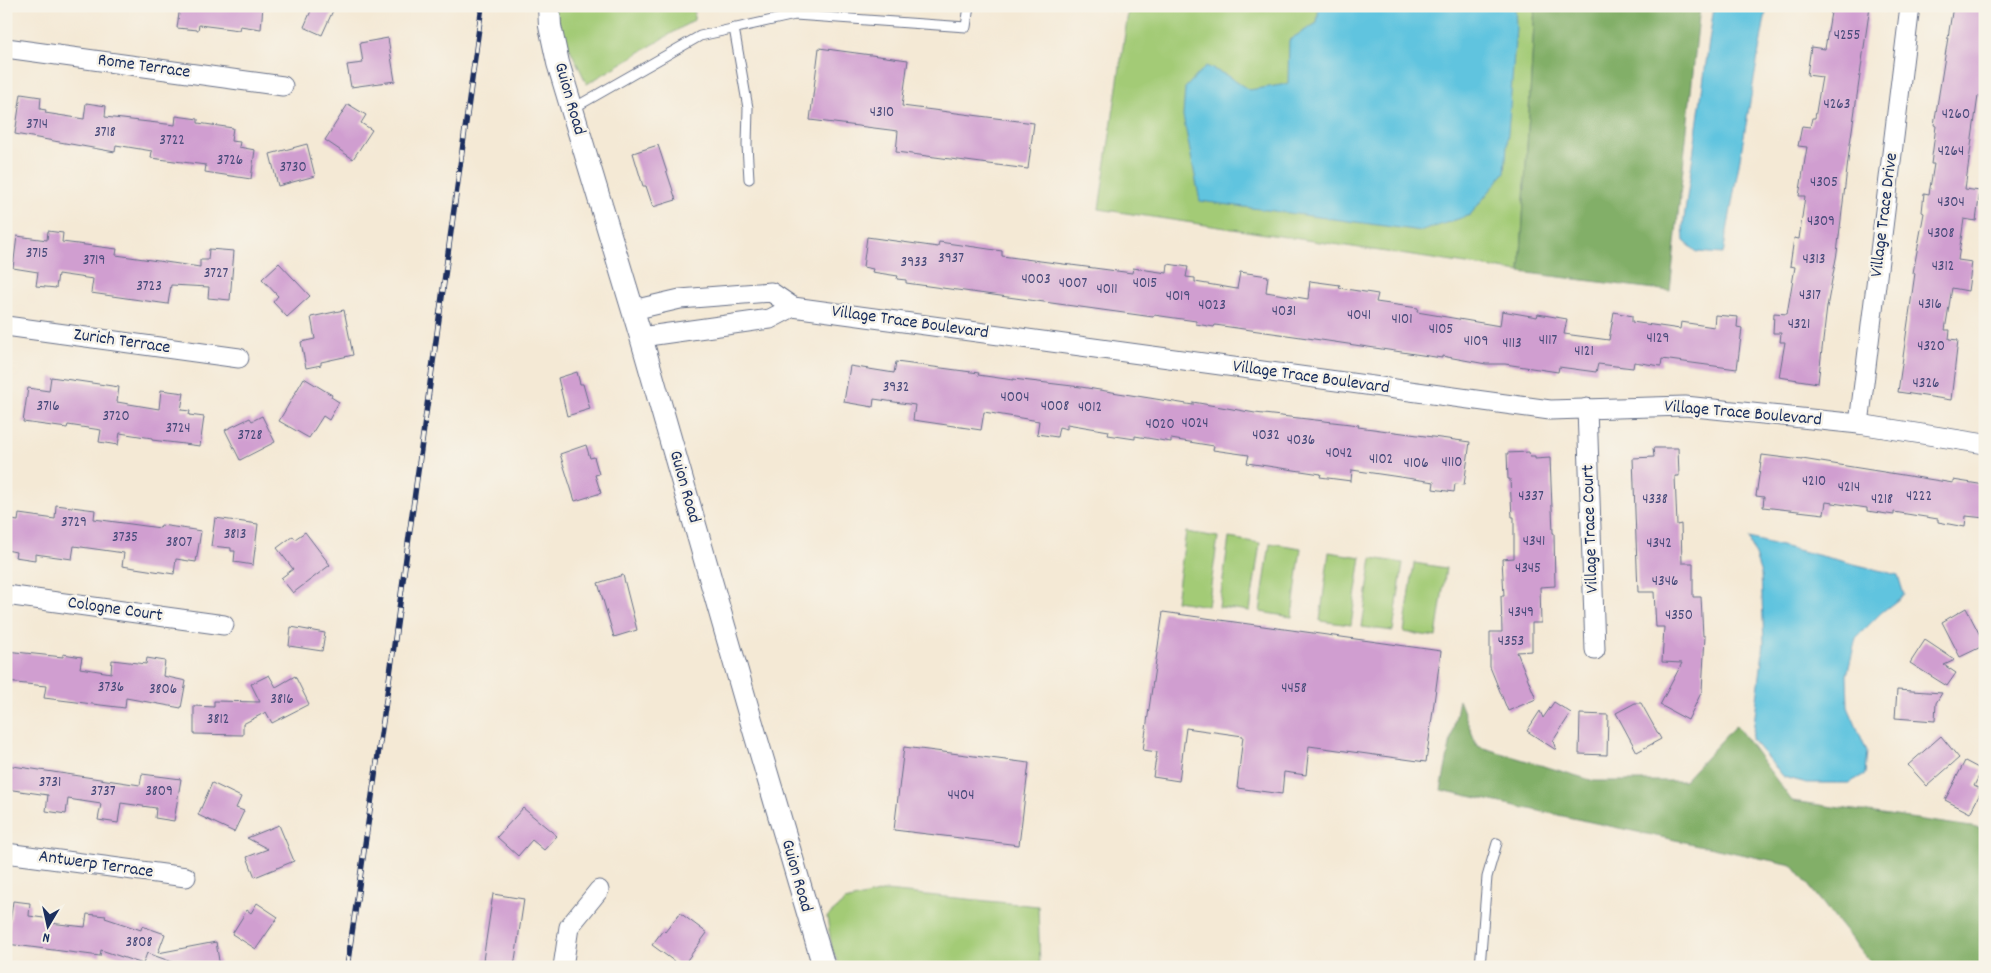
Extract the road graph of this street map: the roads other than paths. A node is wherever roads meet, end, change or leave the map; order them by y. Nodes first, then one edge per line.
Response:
1 (549, 6) edge
2 (969, 6) edge
3 (1910, 6) edge
4 (796, 10) edge
5 (734, 28) junction
6 (6, 48) edge
7 (282, 86) dead end
8 (572, 109) junction
9 (750, 179) dead end
10 (793, 307) junction
11 (633, 310) junction
12 (6, 326) edge
13 (642, 337) junction
14 (239, 358) dead end
15 (1587, 408) junction
16 (1859, 424) junction
17 (1985, 444) edge
18 (6, 595) edge
19 (224, 626) dead end
20 (1595, 650) dead end
21 (1497, 843) dead end
22 (6, 853) edge
23 (186, 877) dead end
24 (599, 890) dead end
25 (563, 967) edge
26 (824, 967) edge
27 (1480, 967) edge

1 - 8 street, Guion Road
2 - 4 lane
3 - 16 street, Village Trace Drive
4 - 5 lane
5 - 8 lane
5 - 9 lane
6 - 7 street, Rome Terrace
8 - 11 street, Guion Road
10 - 11 street
10 - 13 street
10 - 15 street, Village Trace Boulevard
11 - 13 street, Guion Road
12 - 14 street, Zurich Terrace
13 - 26 street, Guion Road
15 - 16 street, Village Trace Boulevard
15 - 20 street, Village Trace Court
16 - 17 street, Village Trace Boulevard
18 - 19 street, Cologne Court
21 - 27 lane
22 - 23 street, Antwerp Terrace
24 - 25 street

